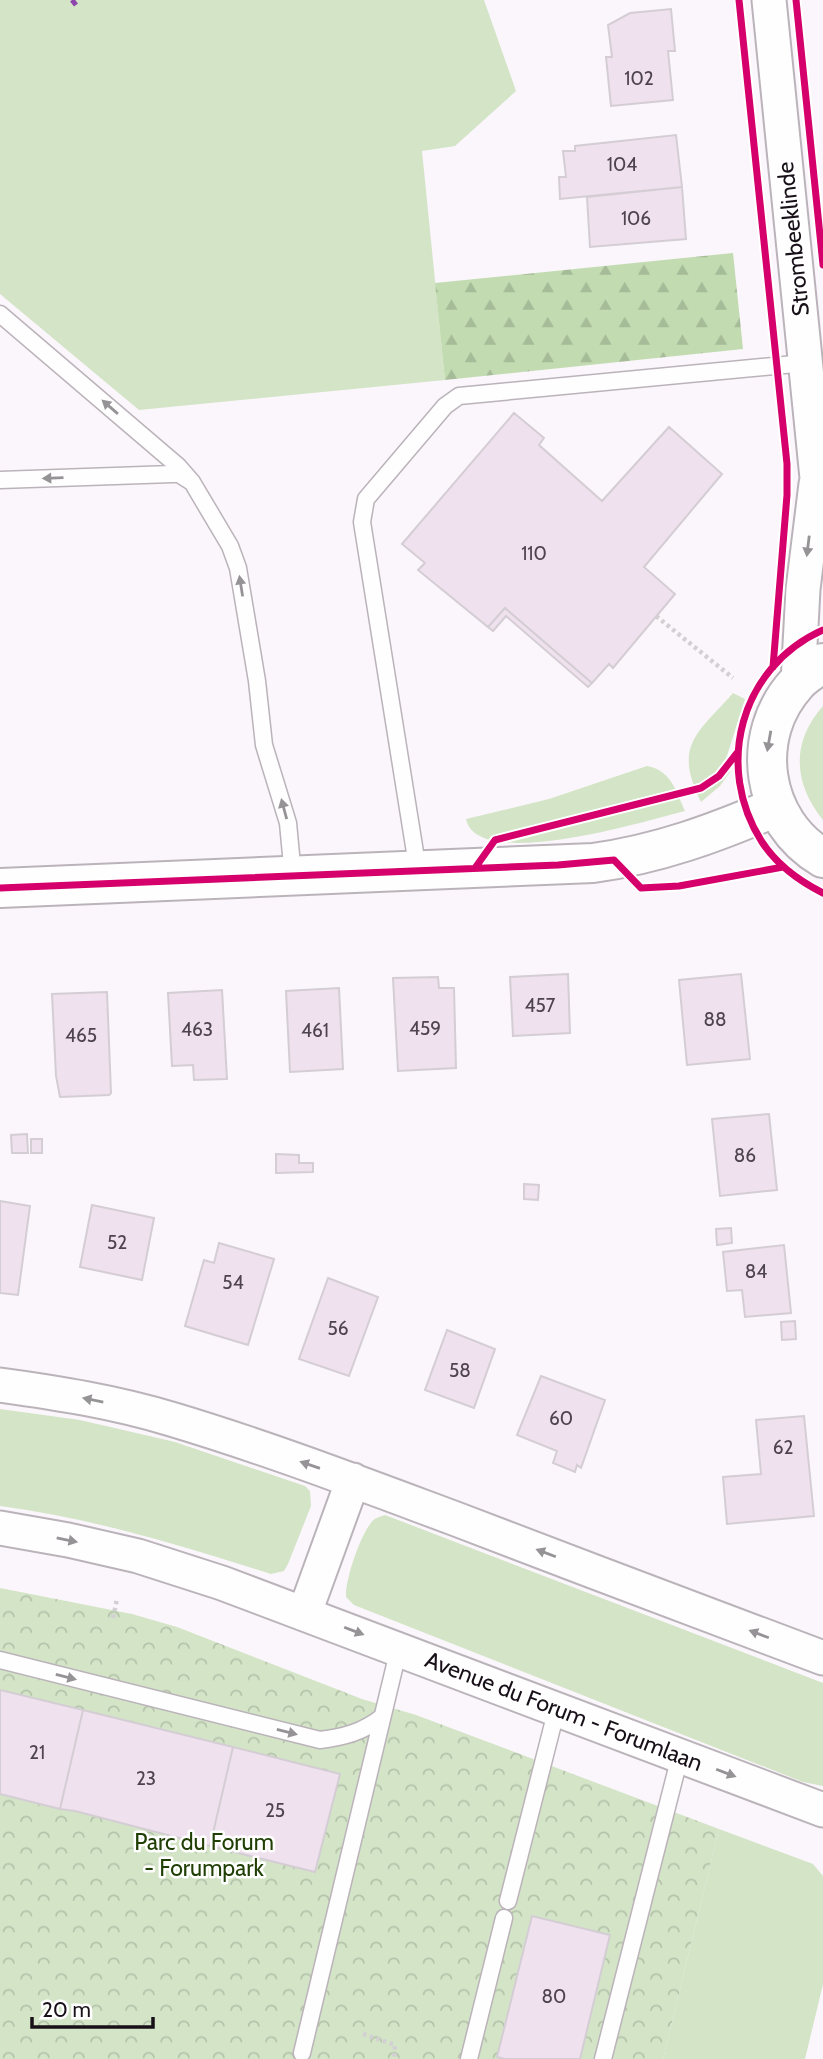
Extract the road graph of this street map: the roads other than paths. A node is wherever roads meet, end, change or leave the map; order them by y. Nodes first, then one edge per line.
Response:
1 (769, 0) edge
2 (0, 314) edge
3 (805, 363) junction
4 (0, 480) edge
5 (192, 482) junction
6 (820, 493) edge
7 (811, 672) edge
8 (776, 807) junction
9 (823, 858) edge
10 (418, 871) junction
11 (293, 876) junction
12 (0, 888) edge
13 (0, 1385) edge
14 (354, 1480) junction
15 (0, 1528) edge
16 (304, 1612) junction
17 (399, 1648) junction
18 (823, 1658) edge
19 (0, 1660) edge
20 (557, 1708) junction
21 (382, 1717) junction
22 (680, 1756) junction
23 (823, 1810) edge
24 (508, 1901) dead end
25 (504, 1918) dead end
26 (302, 2053) dead end
27 (469, 2059) edge
28 (603, 2059) edge

1 - 3 street, Strombeeklinde
5 -> 2 lane
3 - 6 street, Strombeeklinde
3 - 10 lane
5 -> 4 lane
11 -> 5 lane
6 -> 7 street, Strombeeklinde
7 -> 8 main road
8 - 9 main road
8 - 10 main road
10 - 11 main road
11 - 12 main road
14 -> 13 street
14 - 16 street
18 -> 14 street
15 -> 16 street, Avenue du Forum - Forumlaan
16 -> 17 street, Avenue du Forum - Forumlaan
17 - 20 street, Avenue du Forum - Forumlaan
17 - 21 lane
19 -> 21 lane
20 - 22 street, Avenue du Forum - Forumlaan
20 - 24 lane
21 - 26 lane
22 -> 23 street, Avenue du Forum - Forumlaan
22 - 28 lane
25 - 27 lane

